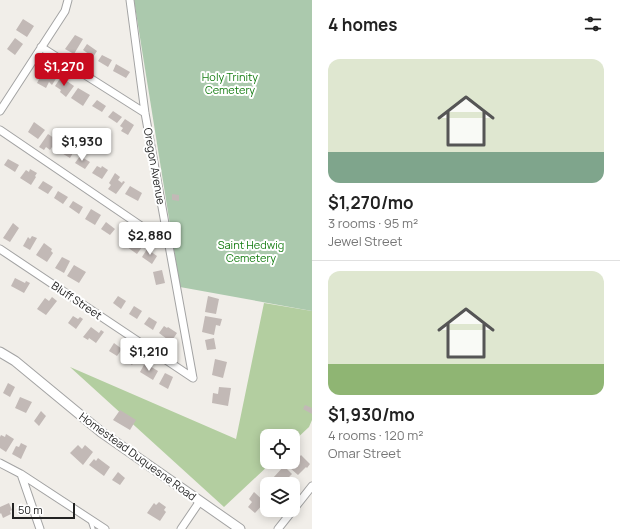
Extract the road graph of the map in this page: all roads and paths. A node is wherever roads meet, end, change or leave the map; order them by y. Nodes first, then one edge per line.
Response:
1 (68, 0) edge
2 (130, 0) edge
3 (42, 47) junction
4 (0, 111) edge
5 (145, 113) junction
6 (0, 130) edge
7 (169, 245) junction
8 (0, 249) edge
9 (0, 352) edge
10 (193, 378) joint
11 (0, 463) edge
12 (21, 474) junction
13 (312, 486) edge
14 (200, 501) junction
15 (89, 519) junction
16 (40, 529) edge
17 (93, 529) edge
18 (105, 529) edge
19 (181, 529) edge
20 (240, 529) edge
21 (278, 529) edge

1 - 3 street
2 - 5 street, Oregon Avenue
3 - 4 street
3 - 5 street
5 - 7 street, Oregon Avenue
6 - 7 street
7 - 10 street, Oregon Avenue
8 - 10 street, Bluff Street
9 - 14 street, Homestead Duquesne Road
11 - 12 street
12 - 15 street
12 - 16 street
13 - 21 street
14 - 19 street
14 - 20 street, Homestead Duquesne Road
15 - 17 lane
15 - 18 street

